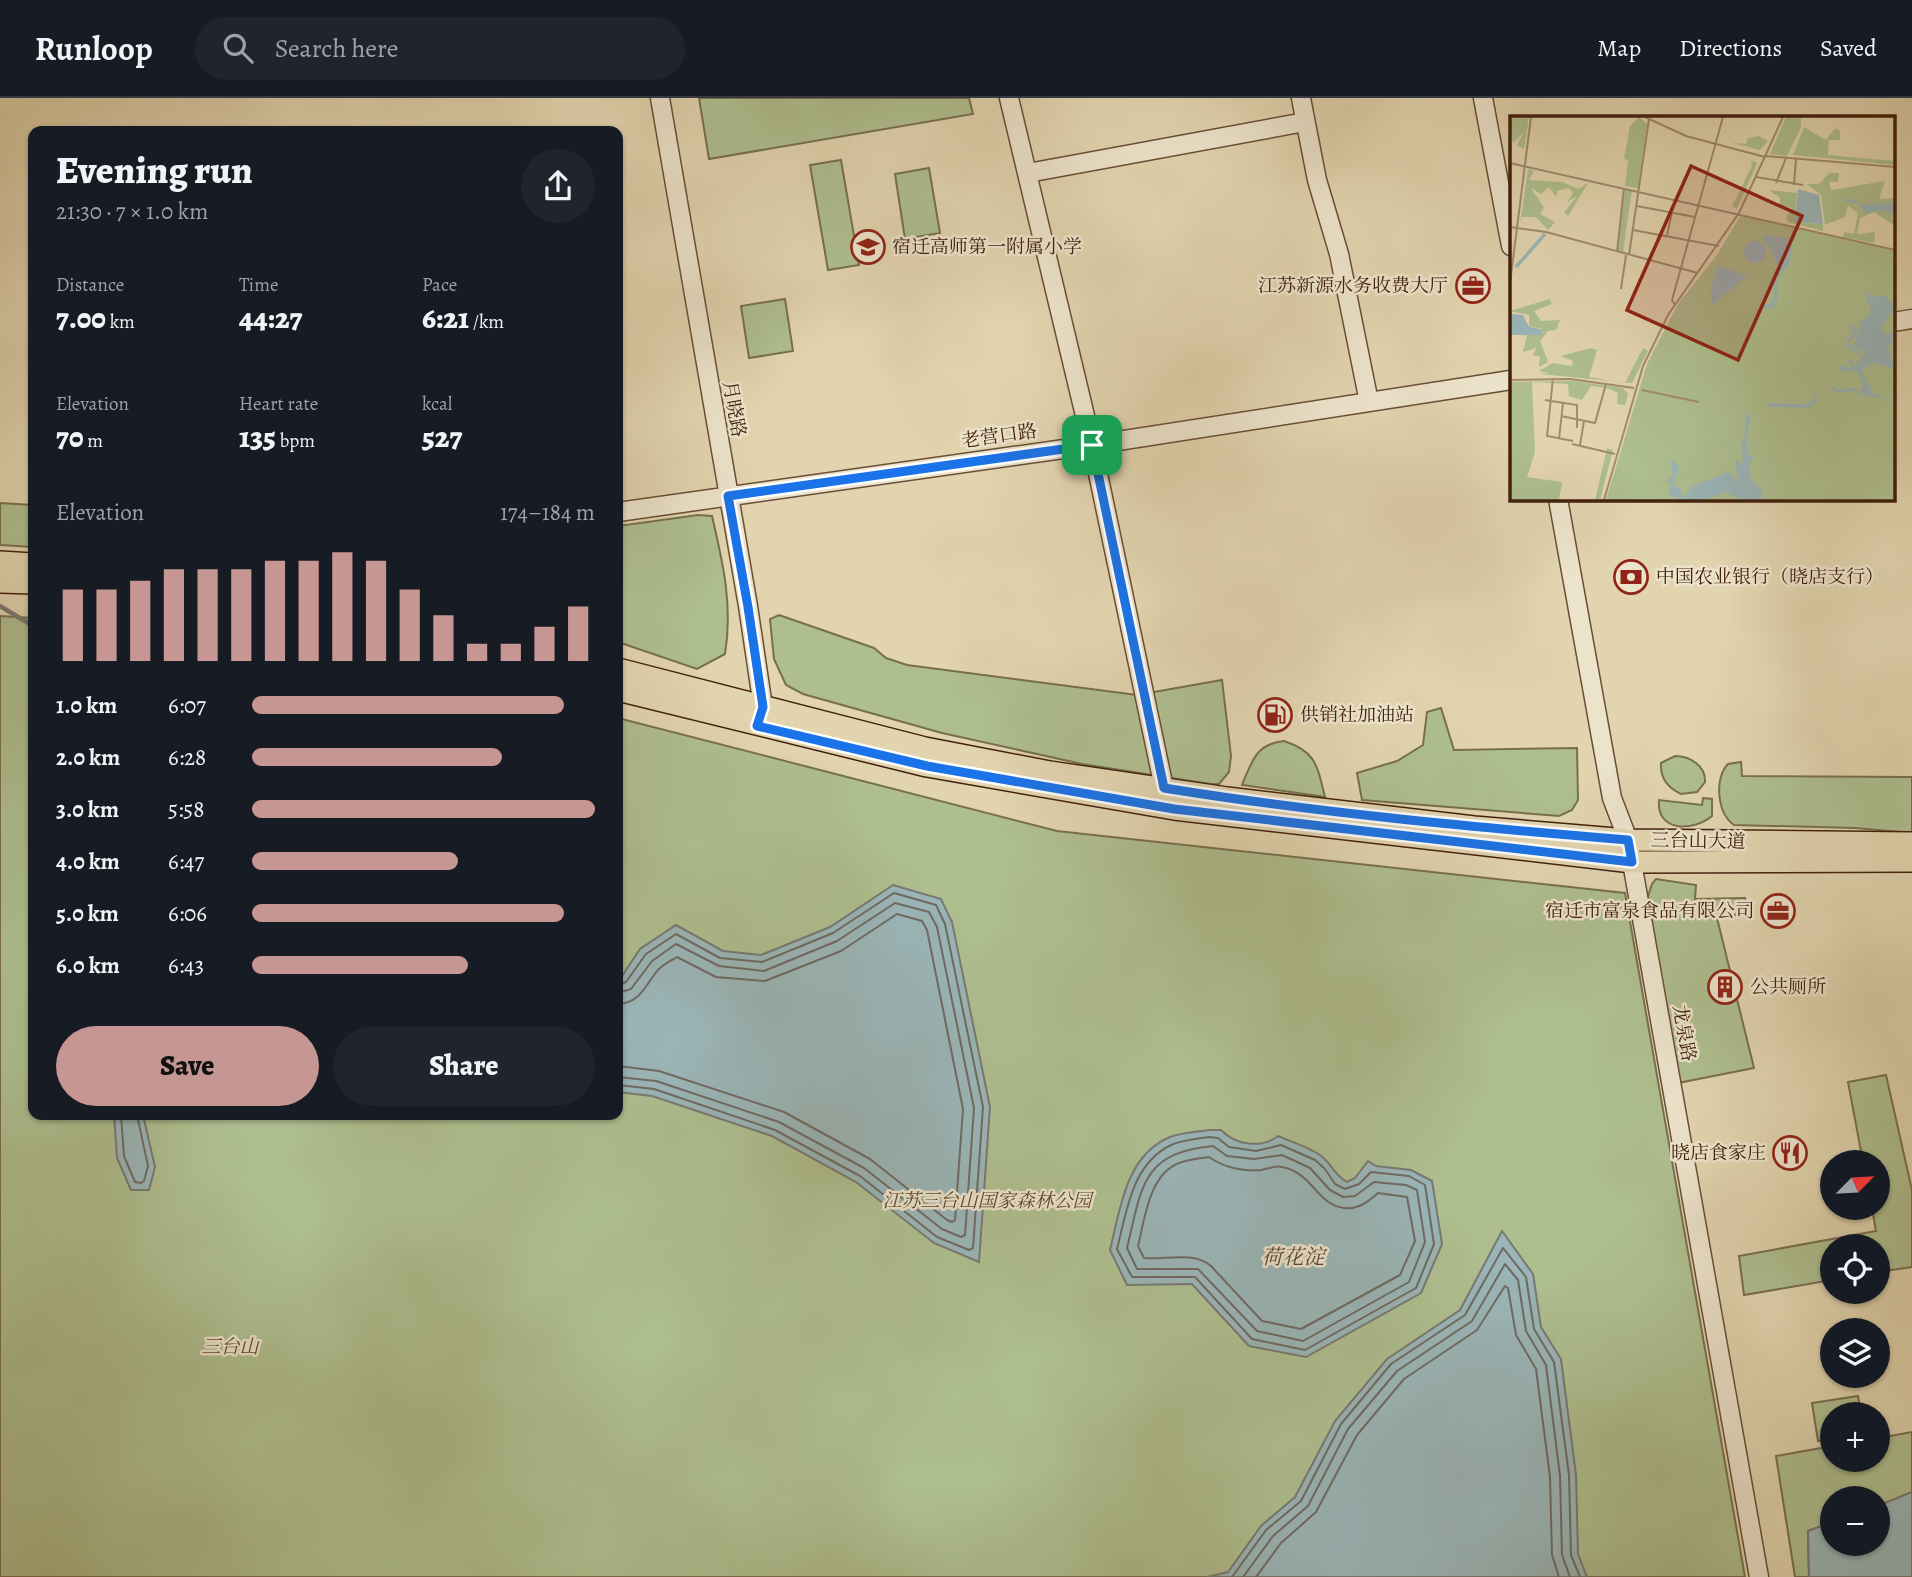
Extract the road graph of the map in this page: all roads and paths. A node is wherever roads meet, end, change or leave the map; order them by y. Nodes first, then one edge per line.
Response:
1 (660, 98) edge
2 (1009, 98) edge
3 (1301, 98) edge
4 (1483, 98) edge
5 (1305, 122) junction
6 (1028, 173) junction
7 (1510, 241) edge
8 (1510, 380) edge
9 (1368, 402) junction
10 (1092, 445) junction
11 (728, 496) junction
12 (1558, 500) edge
13 (623, 511) edge
14 (0, 562) edge
15 (28, 564) edge
16 (0, 582) edge
17 (28, 583) edge
18 (623, 671) edge
19 (623, 691) edge
20 (760, 717) junction
21 (1164, 788) junction
22 (1174, 809) junction
23 (1628, 840) junction
24 (1912, 843) edge
25 (1912, 861) edge
26 (1632, 862) junction
27 (1759, 1577) edge

1 - 11 street, 月晓路
2 - 6 street
3 - 5 street
4 - 7 street
5 - 6 street
5 - 9 street
6 - 10 street
8 - 9 street, 老营口路
9 - 10 street, 老营口路
10 - 11 street, 老营口路
10 - 21 street
11 - 13 street, 老营口路
11 - 20 street, 月晓路
12 - 23 street, 龙泉路
14 - 15 main road
16 - 17 main road
18 - 20 main road, 三台山大道
19 - 20 main road, 三台山大道
20 - 21 main road, 三台山大道
20 - 22 main road, 三台山大道
21 - 22 street
21 - 23 main road, 三台山大道
22 - 26 main road, 三台山大道
23 - 24 main road, 三台山大道
23 - 26 street, 龙泉路
25 - 26 main road, 三台山大道
26 - 27 street, 龙泉路

